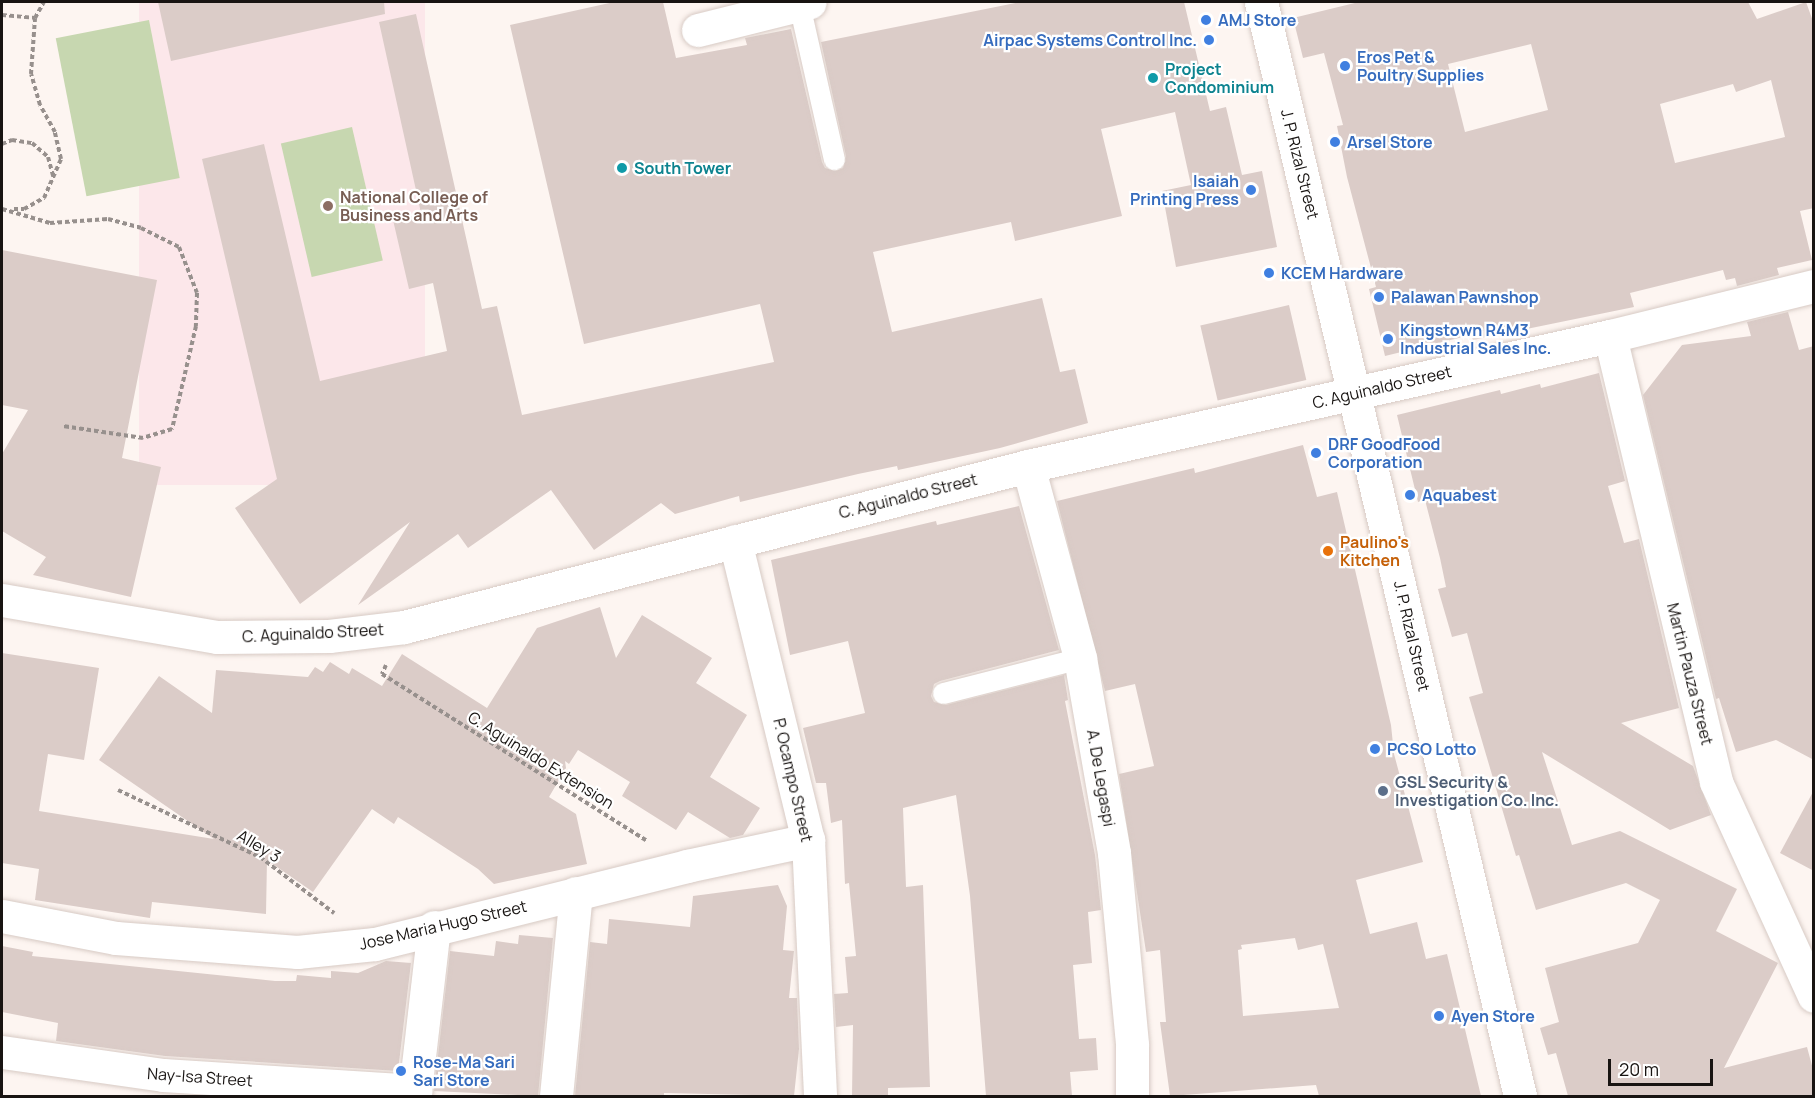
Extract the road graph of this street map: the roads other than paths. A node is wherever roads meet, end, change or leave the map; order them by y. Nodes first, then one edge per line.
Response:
1 (1261, 2) edge
2 (805, 3) edge
3 (698, 30) dead end
4 (834, 159) dead end
5 (1813, 285) edge
6 (1610, 336) junction
7 (1354, 393) junction
8 (1028, 466) junction
9 (735, 541) junction
10 (2, 600) edge
11 (1080, 658) junction
12 (943, 693) dead end
13 (808, 840) junction
14 (576, 893) junction
15 (2, 916) edge
16 (434, 927) junction
17 (1814, 996) edge
18 (2, 1052) edge
19 (162, 1086) edge
20 (556, 1096) edge
21 (820, 1096) edge
22 (1132, 1096) edge
23 (1520, 1096) edge

1 - 7 street, J. P. Rizal Street
2 - 3 street
2 - 4 lane
5 - 6 street, C. Aguinaldo Street
6 - 7 street, C. Aguinaldo Street
6 - 17 street, Martin Pauza Street
7 - 8 street, C. Aguinaldo Street
7 - 23 street, J. P. Rizal Street
8 - 9 street, C. Aguinaldo Street
8 - 11 street, A. De Legaspi
9 - 10 street, C. Aguinaldo Street
9 - 13 street, P. Ocampo Street
11 - 12 lane
11 - 22 street, A. De Legaspi
13 - 14 street, Jose Maria Hugo Street
13 - 21 street, P. Ocampo Street
14 - 16 street, Jose Maria Hugo Street
14 - 20 street
15 - 16 street, Jose Maria Hugo Street
16 - 19 street, Nay-Isa Street
18 - 19 street, Nay-Isa Street

